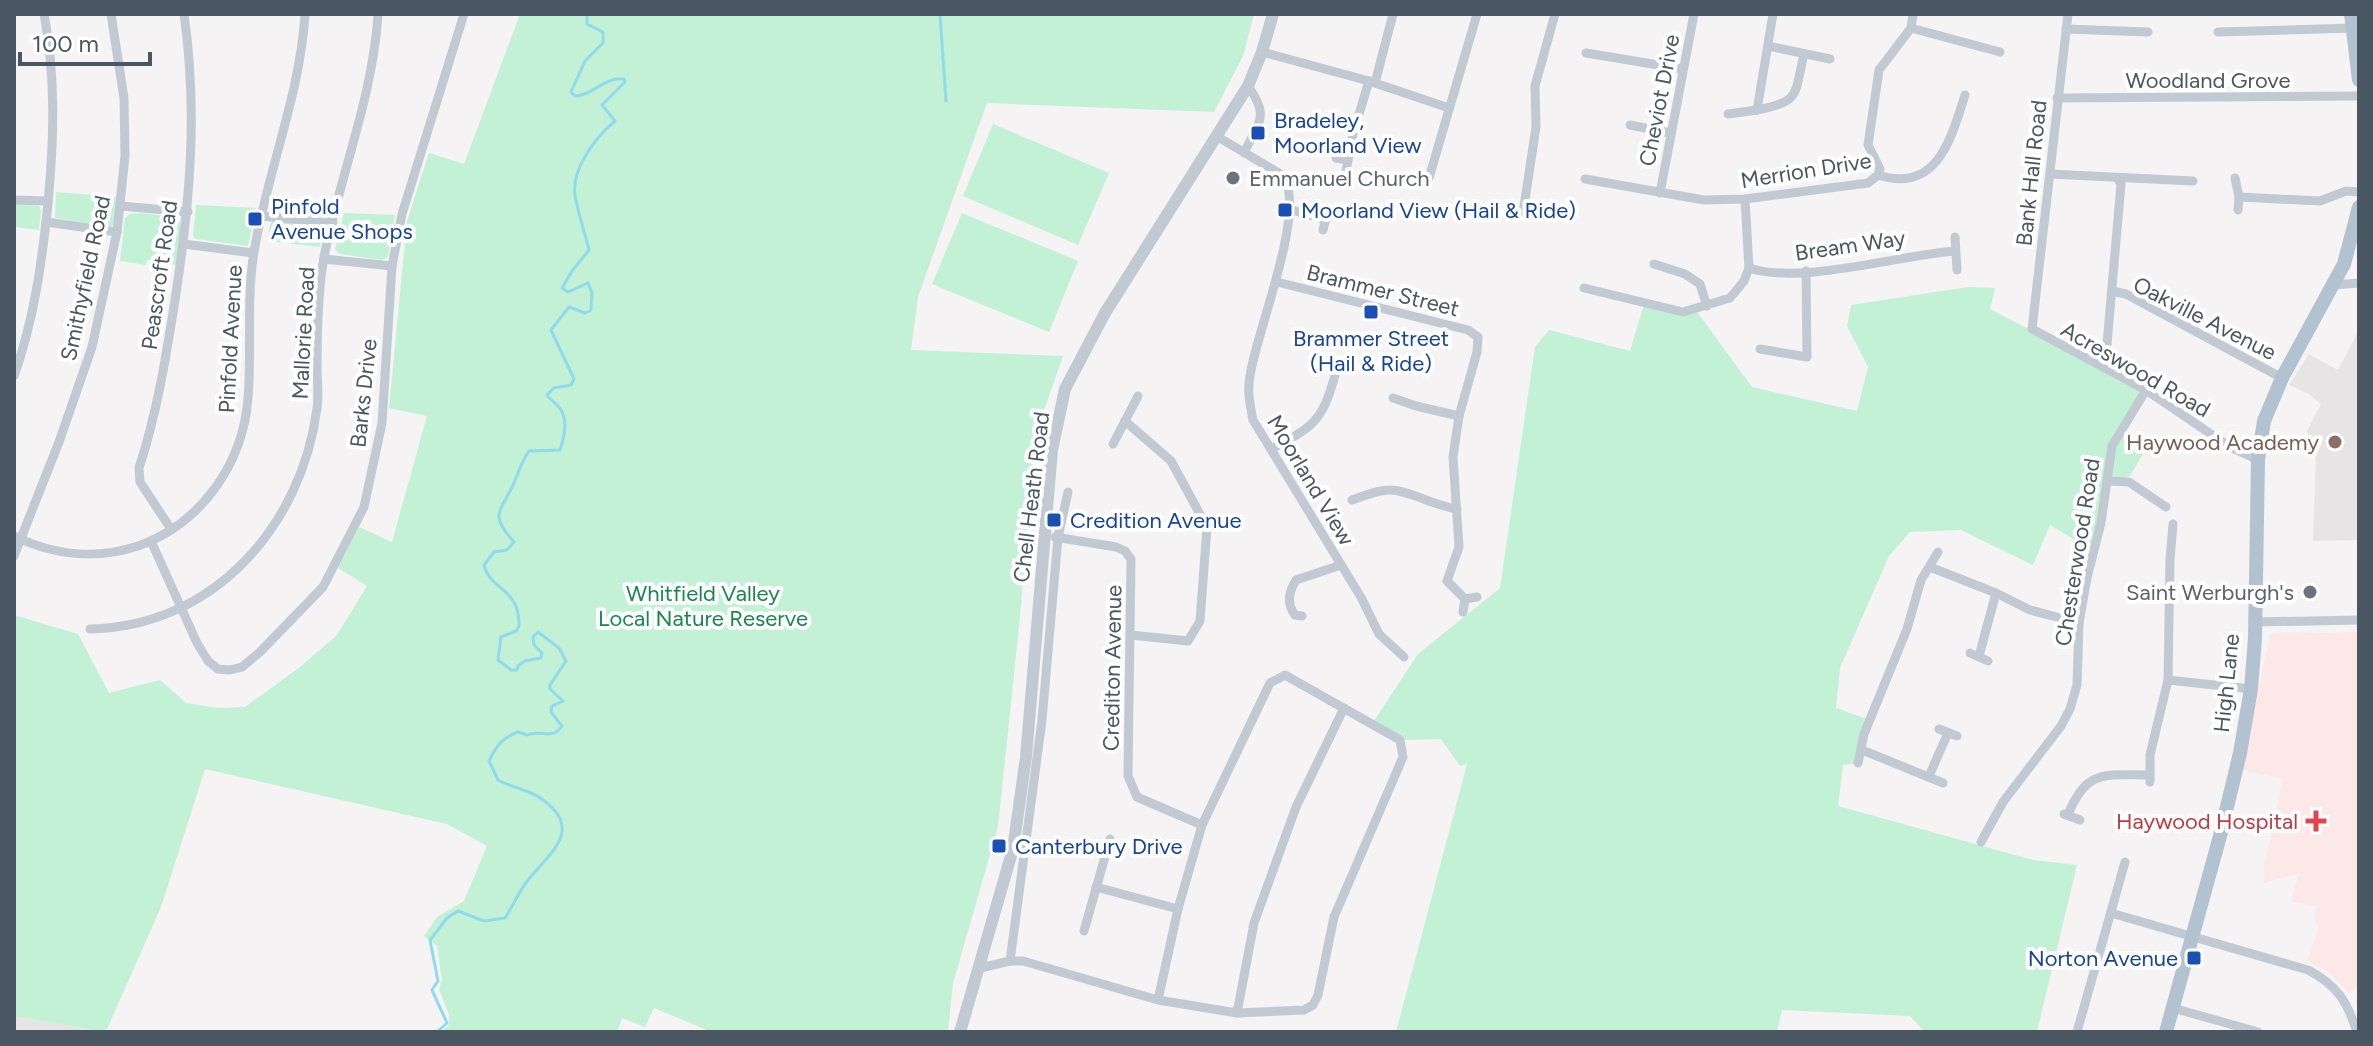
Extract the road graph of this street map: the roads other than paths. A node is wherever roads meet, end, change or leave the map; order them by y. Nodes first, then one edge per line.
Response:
1 (44, 14) edge
2 (111, 14) edge
3 (184, 14) edge
4 (305, 14) edge
5 (378, 14) edge
6 (464, 14) edge
7 (1273, 14) edge
8 (1393, 14) edge
9 (1477, 14) edge
10 (1555, 14) edge
11 (1694, 14) edge
12 (1773, 14) edge
13 (1913, 14) edge
14 (2068, 14) edge
15 (2352, 21) edge
16 (1911, 28) junction
17 (2066, 29) junction
18 (2148, 32) dead end
19 (2218, 32) dead end
20 (1768, 46) junction
21 (1262, 52) junction
22 (2000, 52) dead end
23 (1586, 54) dead end
24 (1804, 54) junction
25 (1830, 59) dead end
26 (1683, 69) junction
27 (2359, 80) edge
28 (1372, 82) junction
29 (1248, 86) junction
30 (1965, 95) dead end
31 (2359, 96) edge
32 (2057, 98) junction
33 (1449, 108) junction
34 (1757, 110) junction
35 (1728, 114) dead end
36 (1630, 125) dead end
37 (1670, 133) junction
38 (1218, 137) junction
39 (1244, 153) junction
40 (1336, 158) dead end
41 (1348, 160) junction
42 (1346, 171) dead end
43 (2050, 174) junction
44 (1878, 175) junction
45 (1429, 178) dead end
46 (2117, 178) junction
47 (2235, 178) dead end
48 (1585, 179) dead end
49 (2193, 181) dead end
50 (2359, 192) edge
51 (1660, 193) junction
52 (2239, 197) junction
53 (1745, 199) junction
54 (14, 200) edge
55 (48, 201) junction
56 (121, 206) junction
57 (2359, 207) edge
58 (1289, 209) junction
59 (2238, 210) dead end
60 (188, 212) junction
61 (1523, 213) dead end
62 (261, 216) junction
63 (1326, 220) dead end
64 (46, 222) junction
65 (333, 223) junction
66 (117, 232) junction
67 (1955, 237) dead end
68 (184, 244) junction
69 (1955, 251) junction
70 (253, 253) junction
71 (324, 259) junction
72 (1654, 264) dead end
73 (392, 266) junction
74 (1749, 268) junction
75 (1957, 270) dead end
76 (1806, 271) junction
77 (1277, 282) junction
78 (2359, 283) edge
79 (2334, 285) junction
80 (2112, 291) junction
81 (1591, 303) dead end
82 (1707, 306) junction
83 (2037, 332) joint
84 (1760, 349) dead end
85 (1338, 365) dead end
86 (2105, 367) junction
87 (14, 376) edge
88 (2282, 378) junction
89 (2146, 390) junction
90 (1138, 396) dead end
91 (1393, 398) dead end
92 (1459, 416) junction
93 (1125, 421) junction
94 (1113, 444) dead end
95 (1271, 449) junction
96 (2258, 460) junction
97 (2109, 481) junction
98 (1068, 492) dead end
99 (1352, 500) dead end
100 (2159, 507) dead end
101 (1457, 509) junction
102 (2173, 524) dead end
103 (171, 529) junction
104 (1044, 537) junction
105 (1058, 537) junction
106 (18, 538) edge
107 (151, 541) junction
108 (1938, 552) dead end
109 (14, 556) edge
110 (1341, 565) junction
111 (1930, 567) junction
112 (1996, 593) junction
113 (1477, 597) dead end
114 (1465, 599) junction
115 (181, 606) junction
116 (1463, 612) dead end
117 (1302, 616) dead end
118 (2359, 620) edge
119 (2255, 622) junction
120 (2079, 623) junction
121 (90, 629) dead end
122 (1131, 635) junction
123 (1404, 657) dead end
124 (1979, 657) dead end
125 (2168, 680) junction
126 (2251, 689) junction
127 (1344, 708) junction
128 (1948, 733) dead end
129 (1862, 750) junction
130 (1858, 763) dead end
131 (1929, 776) junction
132 (1943, 783) dead end
133 (2080, 820) dead end
134 (1202, 825) junction
135 (1110, 839) dead end
136 (1981, 842) dead end
137 (2125, 862) dead end
138 (1096, 887) junction
139 (1178, 909) junction
140 (2111, 913) junction
141 (1084, 931) dead end
142 (2192, 937) junction
143 (1010, 961) junction
144 (980, 968) junction
145 (1158, 1000) junction
146 (2173, 1008) junction
147 (1237, 1013) junction
148 (960, 1032) edge
149 (2077, 1032) edge
150 (2166, 1032) edge
151 (2258, 1032) edge
152 (2357, 1032) edge

1 - 55 street
2 - 56 street, Smithyfield Road
3 - 60 street, Peascroft Road
4 - 62 street, Pinfold Avenue
5 - 65 street, Mallorie Road
6 - 73 street, Barks Drive
7 - 21 street, Chell Heath Road
8 - 28 street
9 - 33 street
10 - 61 street
11 - 26 street, Cheviot Drive
12 - 20 street
13 - 16 street
14 - 17 street, Bank Hall Road
15 - 19 street
15 - 27 main road
16 - 22 street
16 - 44 street
17 - 18 street
17 - 32 street, Bank Hall Road
20 - 24 street
20 - 34 street
21 - 28 street
21 - 29 street, Chell Heath Road
23 - 26 street
24 - 25 street
24 - 34 street
26 - 37 street, Cheviot Drive
28 - 33 street
28 - 41 street
29 - 38 street, Chell Heath Road
29 - 39 street
30 - 44 street, Merrion Drive
31 - 32 street, Woodland Grove
32 - 43 street, Bank Hall Road
33 - 45 street
34 - 35 street
36 - 37 street
37 - 51 street, Cheviot Drive
38 - 39 street, Moorland View
38 - 104 street, Chell Heath Road
39 - 58 street, Moorland View
40 - 41 street
41 - 42 street
43 - 46 street
43 - 83 street, Bank Hall Road
44 - 53 street, Merrion Drive
46 - 49 street
46 - 80 street
47 - 52 street
48 - 51 street, Merrion Drive
50 - 52 street
51 - 53 street, Merrion Drive
52 - 59 street
53 - 74 street
54 - 55 street
55 - 64 street
56 - 60 street
56 - 66 street, Smithyfield Road
57 - 79 main road, High Lane
58 - 63 street
58 - 77 street, Moorland View
60 - 68 street, Peascroft Road
62 - 65 street
62 - 70 street, Pinfold Avenue
64 - 66 street
64 - 87 street
65 - 71 street, Mallorie Road
66 - 106 street, Smithyfield Road
67 - 69 street
68 - 70 street
68 - 103 street, Peascroft Road
69 - 75 street
69 - 76 street, Bream Way
70 - 103 street, Pinfold Avenue
71 - 73 street
71 - 115 street, Mallorie Road
72 - 82 street
73 - 115 street, Barks Drive
74 - 76 street, Bream Way
74 - 82 street
76 - 84 street
77 - 92 street, Brammer Street
77 - 95 street, Moorland View
78 - 79 street
79 - 88 main road, High Lane
80 - 86 street
80 - 88 street, Oakville Avenue
81 - 82 street
83 - 86 street, Acreswood Road
85 - 95 street
86 - 89 street, Acreswood Road
88 - 96 main road, High Lane
89 - 96 street, Acreswood Road
89 - 97 street, Chesterwood Road
90 - 93 street
91 - 92 street
92 - 101 street
93 - 94 street
93 - 122 street
95 - 110 street, Moorland View
96 - 119 main road, High Lane
97 - 100 street
97 - 120 street, Chesterwood Road
98 - 105 street, Chell Heath Road
99 - 101 street
101 - 114 street
102 - 125 street
103 - 107 street, Pinfold Avenue
104 - 105 street, Crediton Avenue
104 - 144 street, Chell Heath Road
105 - 122 street, Crediton Avenue
105 - 143 street, Chell Heath Road
106 - 107 street, Pinfold Avenue
106 - 109 street, Smithyfield Road
107 - 115 street, Barks Drive
108 - 111 street
110 - 117 street
110 - 123 street, Moorland View
111 - 112 street
111 - 129 street
112 - 120 street
112 - 124 street
113 - 114 street
114 - 116 street
115 - 121 street, Mallorie Road
118 - 119 street
119 - 126 main road, High Lane
120 - 136 street, Chesterwood Road
122 - 134 street, Crediton Avenue
125 - 126 street
125 - 133 street
126 - 142 main road, High Lane
127 - 134 street
127 - 147 street
127 - 147 street
128 - 131 street
129 - 130 street
129 - 131 street
131 - 132 street
134 - 139 street
135 - 138 street
137 - 140 street
138 - 139 street
138 - 141 street
139 - 145 street
140 - 142 street
140 - 149 street
142 - 146 main road, High Lane
142 - 152 street
143 - 144 street
143 - 145 street
144 - 148 street, Chell Heath Road
145 - 147 street
146 - 150 main road, High Lane
146 - 151 street

